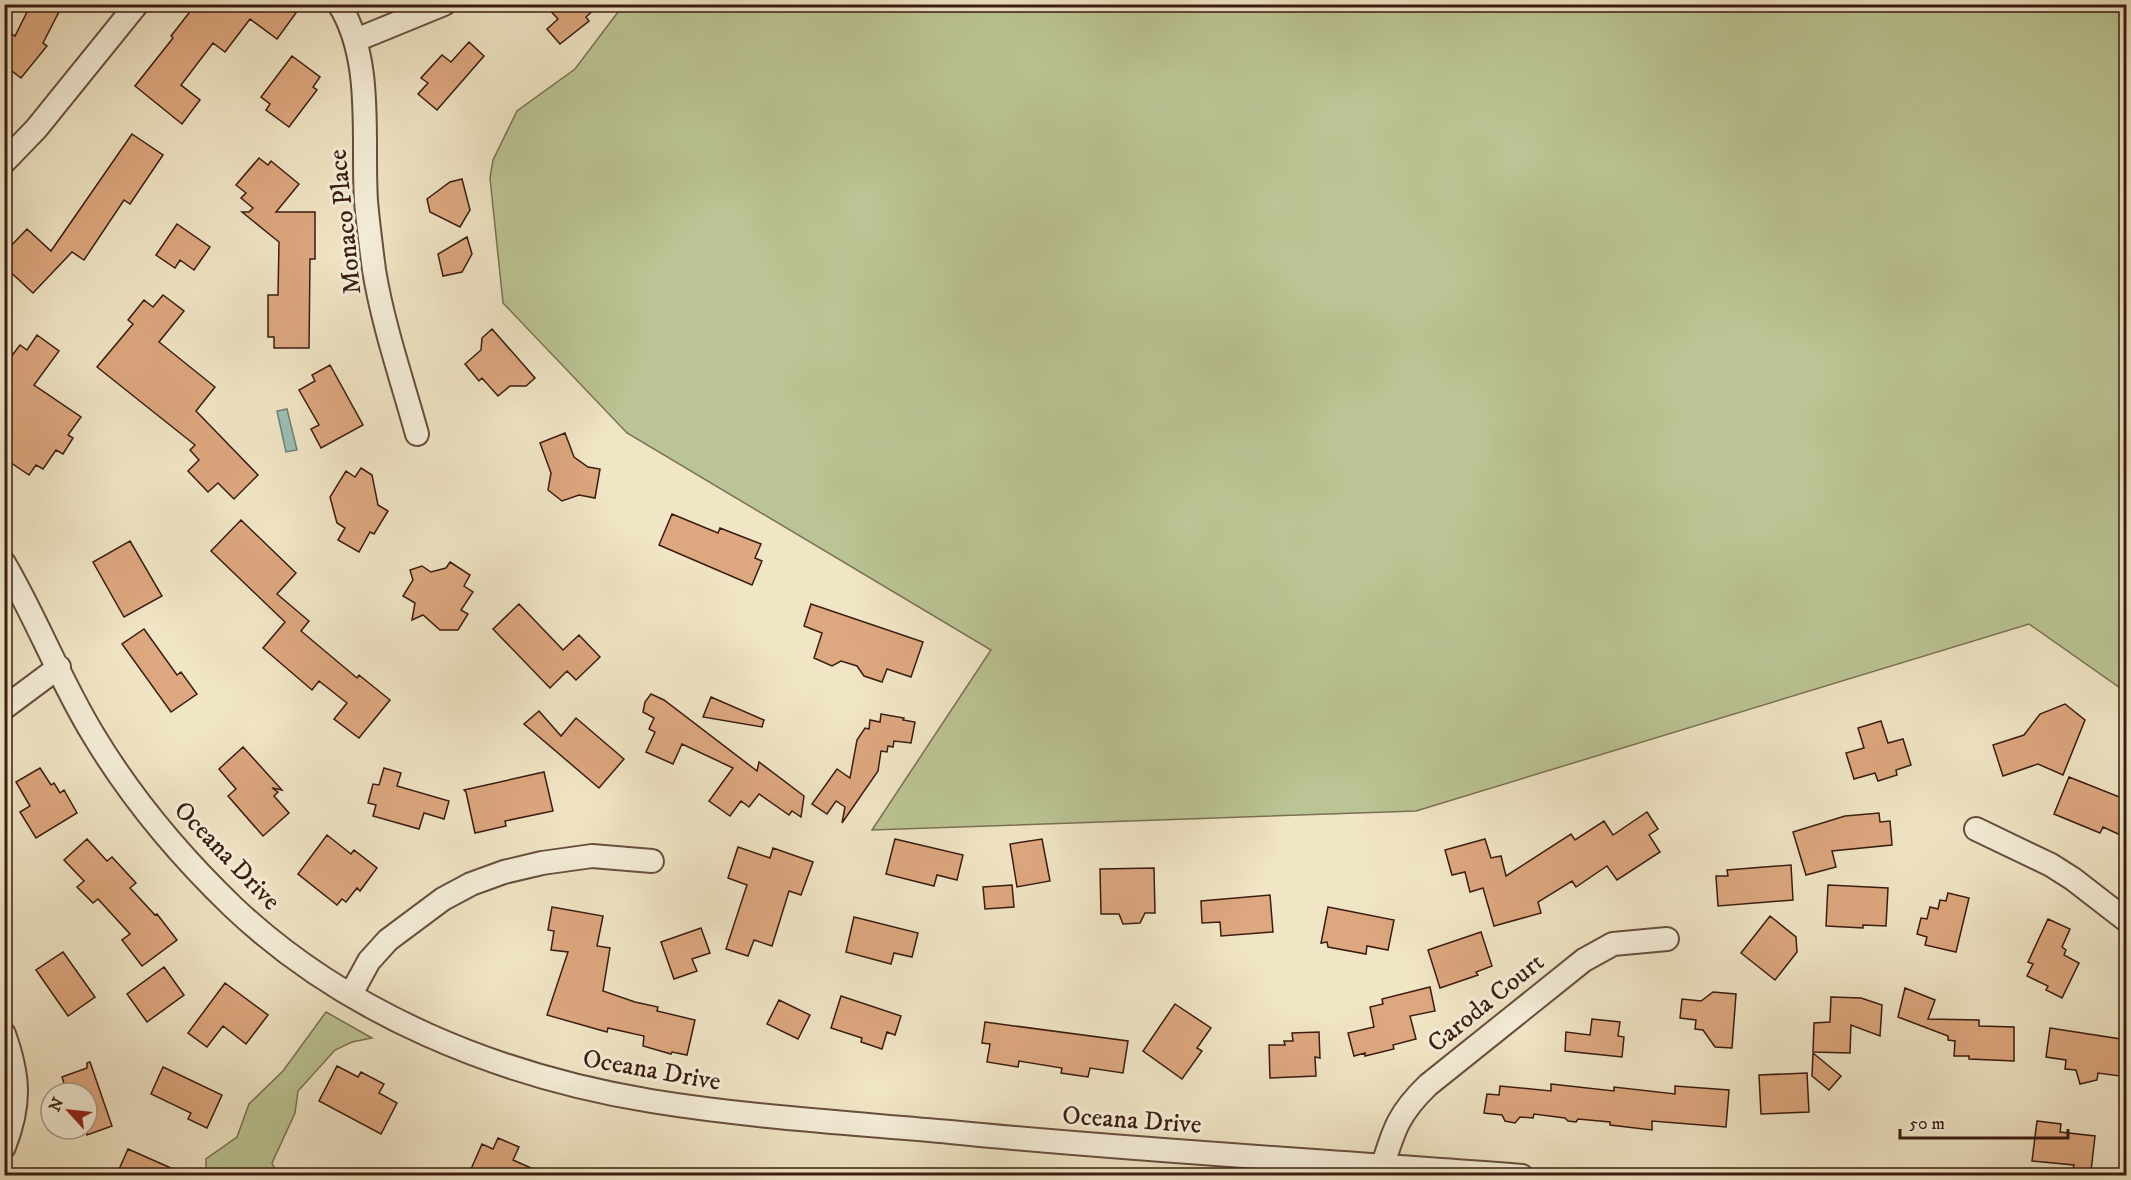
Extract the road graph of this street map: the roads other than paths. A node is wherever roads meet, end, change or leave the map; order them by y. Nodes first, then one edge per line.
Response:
1 (137, 4) edge
2 (339, 4) edge
3 (444, 4) edge
4 (356, 40) junction
5 (4, 162) edge
6 (417, 434) dead end
7 (4, 564) edge
8 (59, 667) junction
9 (4, 708) edge
10 (1976, 829) dead end
11 (652, 861) dead end
12 (2127, 920) edge
13 (1667, 939) dead end
14 (351, 994) junction
15 (4, 1034) edge
16 (4, 1147) edge
17 (1383, 1165) junction
18 (1522, 1176) edge

1 - 5 street
2 - 4 street, Monaco Place
3 - 4 street
4 - 6 street, Monaco Place
7 - 8 street, Oceana Drive
8 - 9 street
8 - 14 street, Oceana Drive
10 - 12 street
11 - 14 street
13 - 17 street, Caroda Court
14 - 17 street, Oceana Drive
15 - 16 street
17 - 18 street, Oceana Drive

